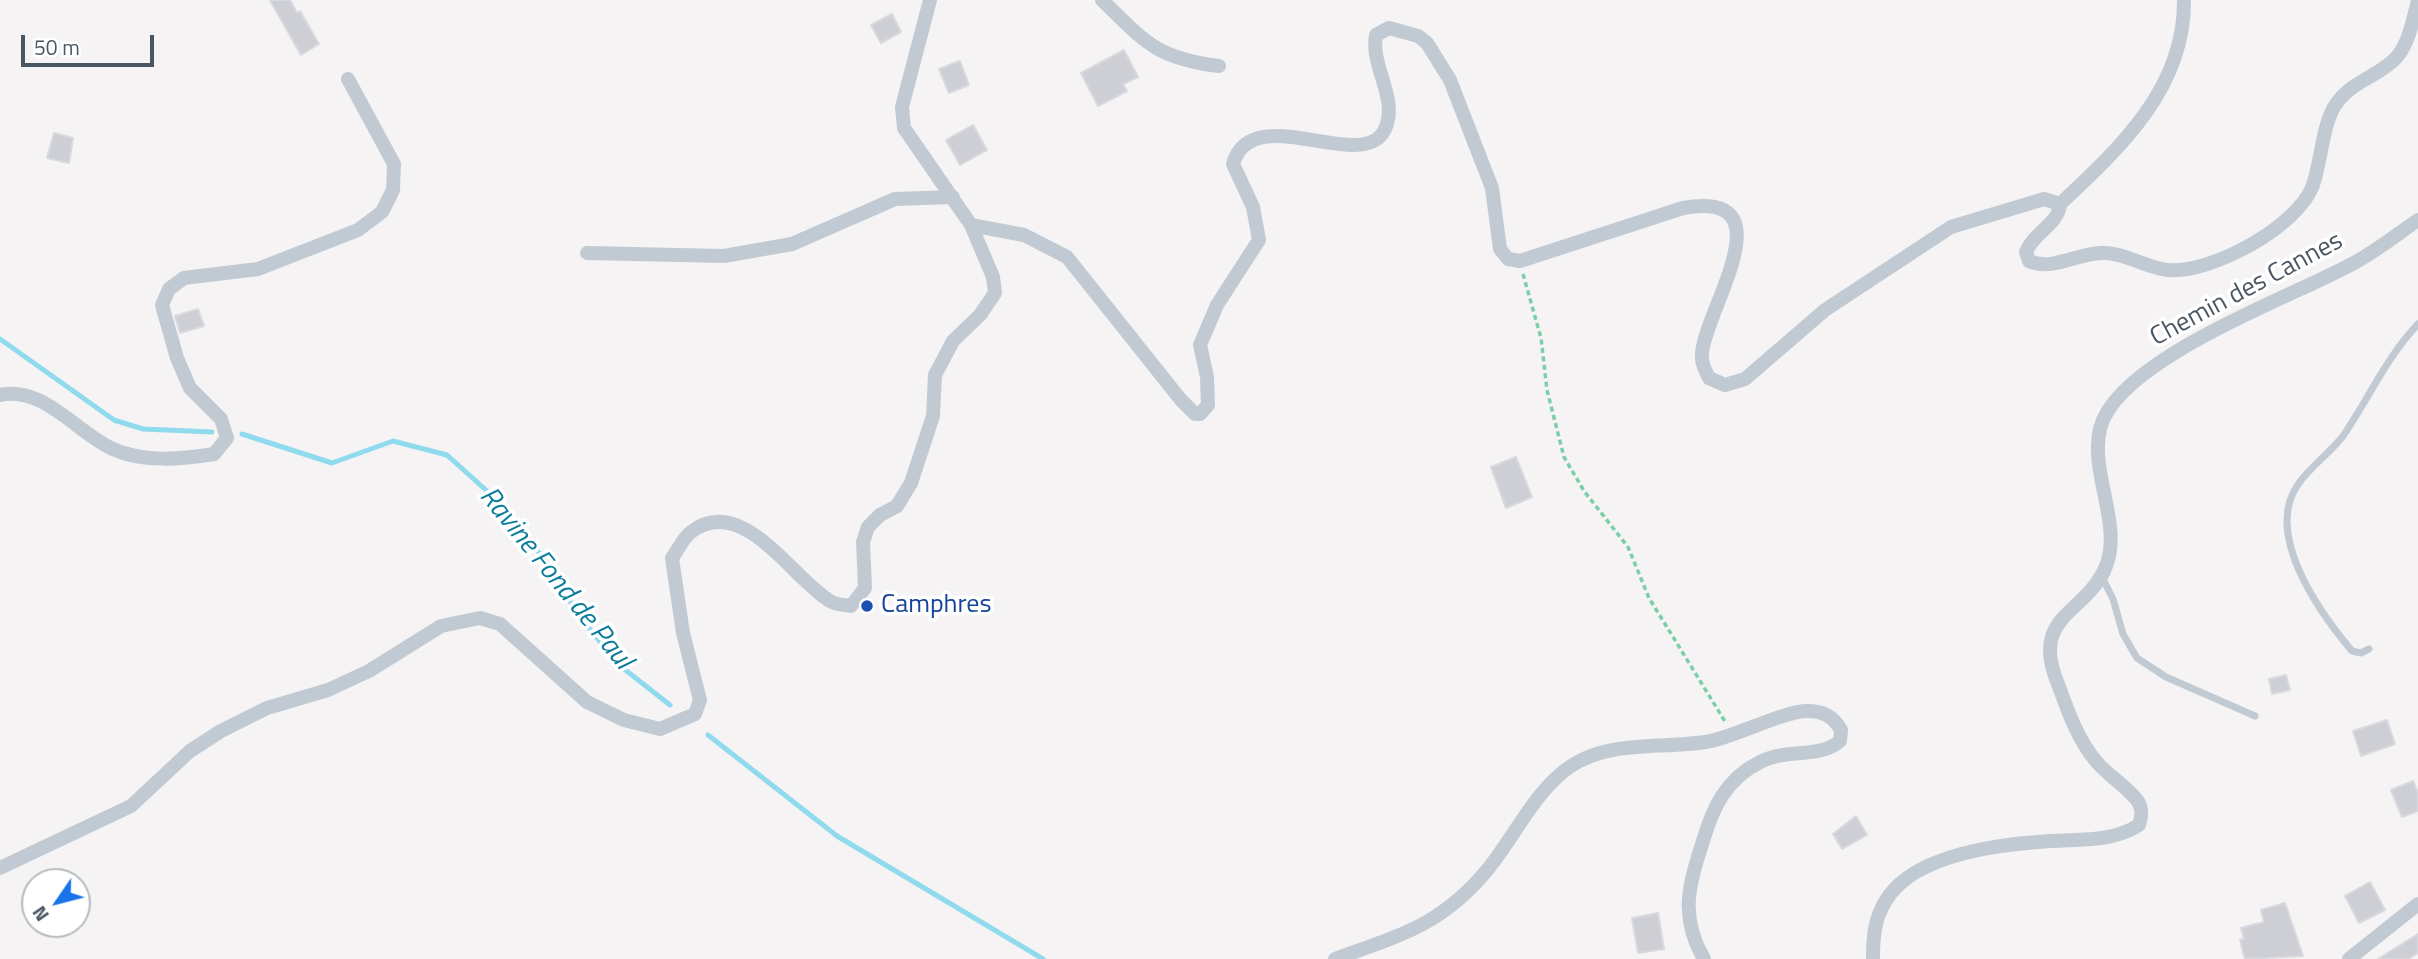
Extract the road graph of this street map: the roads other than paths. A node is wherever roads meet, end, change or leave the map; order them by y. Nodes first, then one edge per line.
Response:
1 (930, 0) edge
2 (1102, 0) edge
3 (2183, 0) edge
4 (2418, 1) edge
5 (1220, 66) dead end
6 (348, 79) dead end
7 (953, 197) junction
8 (2060, 204) junction
9 (2418, 220) edge
10 (971, 225) junction
11 (587, 253) dead end
12 (2418, 324) edge
13 (0, 395) edge
14 (2101, 575) junction
15 (2369, 649) dead end
16 (2255, 716) dead end
17 (0, 868) edge
18 (2418, 904) edge
19 (1335, 959) edge
20 (1704, 959) edge
21 (1872, 959) edge
22 (2349, 959) edge

1 - 7 street
2 - 5 street
3 - 8 street
4 - 8 street, Chemin des Cannes
6 - 13 street
7 - 10 street
7 - 11 street
8 - 10 street
9 - 14 street, Chemin des Cannes
10 - 17 street
12 - 15 lane
14 - 16 lane
14 - 21 street, Chemin des Cannes
18 - 22 street
19 - 20 street

